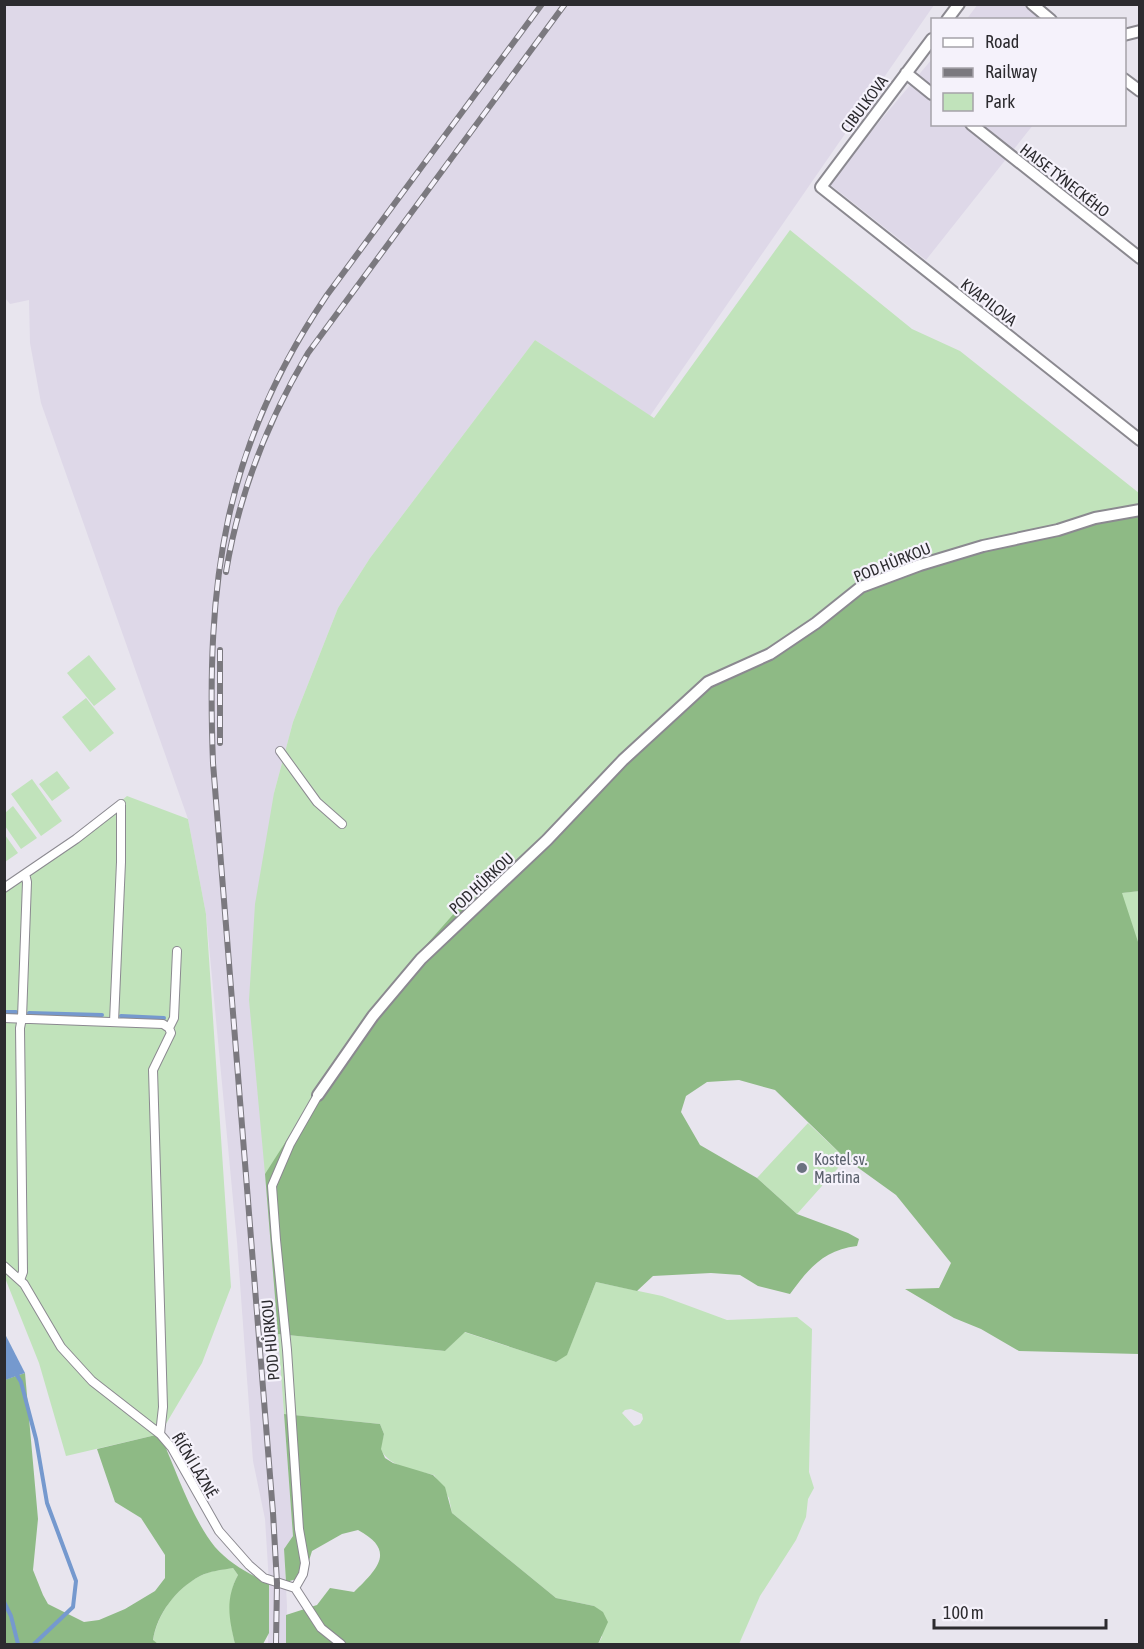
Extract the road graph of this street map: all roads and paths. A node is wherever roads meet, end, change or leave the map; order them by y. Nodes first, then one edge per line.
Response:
1 (959, 4) edge
2 (1032, 4) edge
3 (948, 18) edge
4 (1049, 18) edge
5 (931, 42) edge
6 (906, 73) junction
7 (1126, 80) edge
8 (1140, 91) edge
9 (931, 92) edge
10 (974, 126) edge
11 (821, 187) joint
12 (1140, 258) edge
13 (1140, 440) edge
14 (1140, 510) edge
15 (280, 751) dead end
16 (342, 824) dead end
17 (25, 874) junction
18 (4, 888) edge
19 (177, 951) dead end
20 (4, 1018) edge
21 (22, 1018) junction
22 (114, 1022) junction
23 (169, 1028) junction
24 (318, 1095) joint
25 (4, 1266) edge
26 (20, 1280) junction
27 (160, 1434) junction
28 (295, 1588) junction
29 (341, 1644) edge

1 - 3 street
2 - 4 street
5 - 6 street, CIBULKOVA
6 - 9 street
6 - 11 street, CIBULKOVA
7 - 8 street
10 - 12 street, HAISE TÝNECKÉHO
11 - 13 street, KVAPILOVA
14 - 24 street, POD HŮRKOU
15 - 16 street
17 - 18 street
17 - 21 street
17 - 22 street
19 - 23 street
20 - 21 street
21 - 22 street
21 - 26 street
22 - 23 street
23 - 27 street
24 - 28 street, POD HŮRKOU
25 - 26 street, ŘÍČNÍ LÁZNĚ
26 - 27 street, ŘÍČNÍ LÁZNĚ
27 - 28 street, ŘÍČNÍ LÁZNĚ
28 - 29 street

